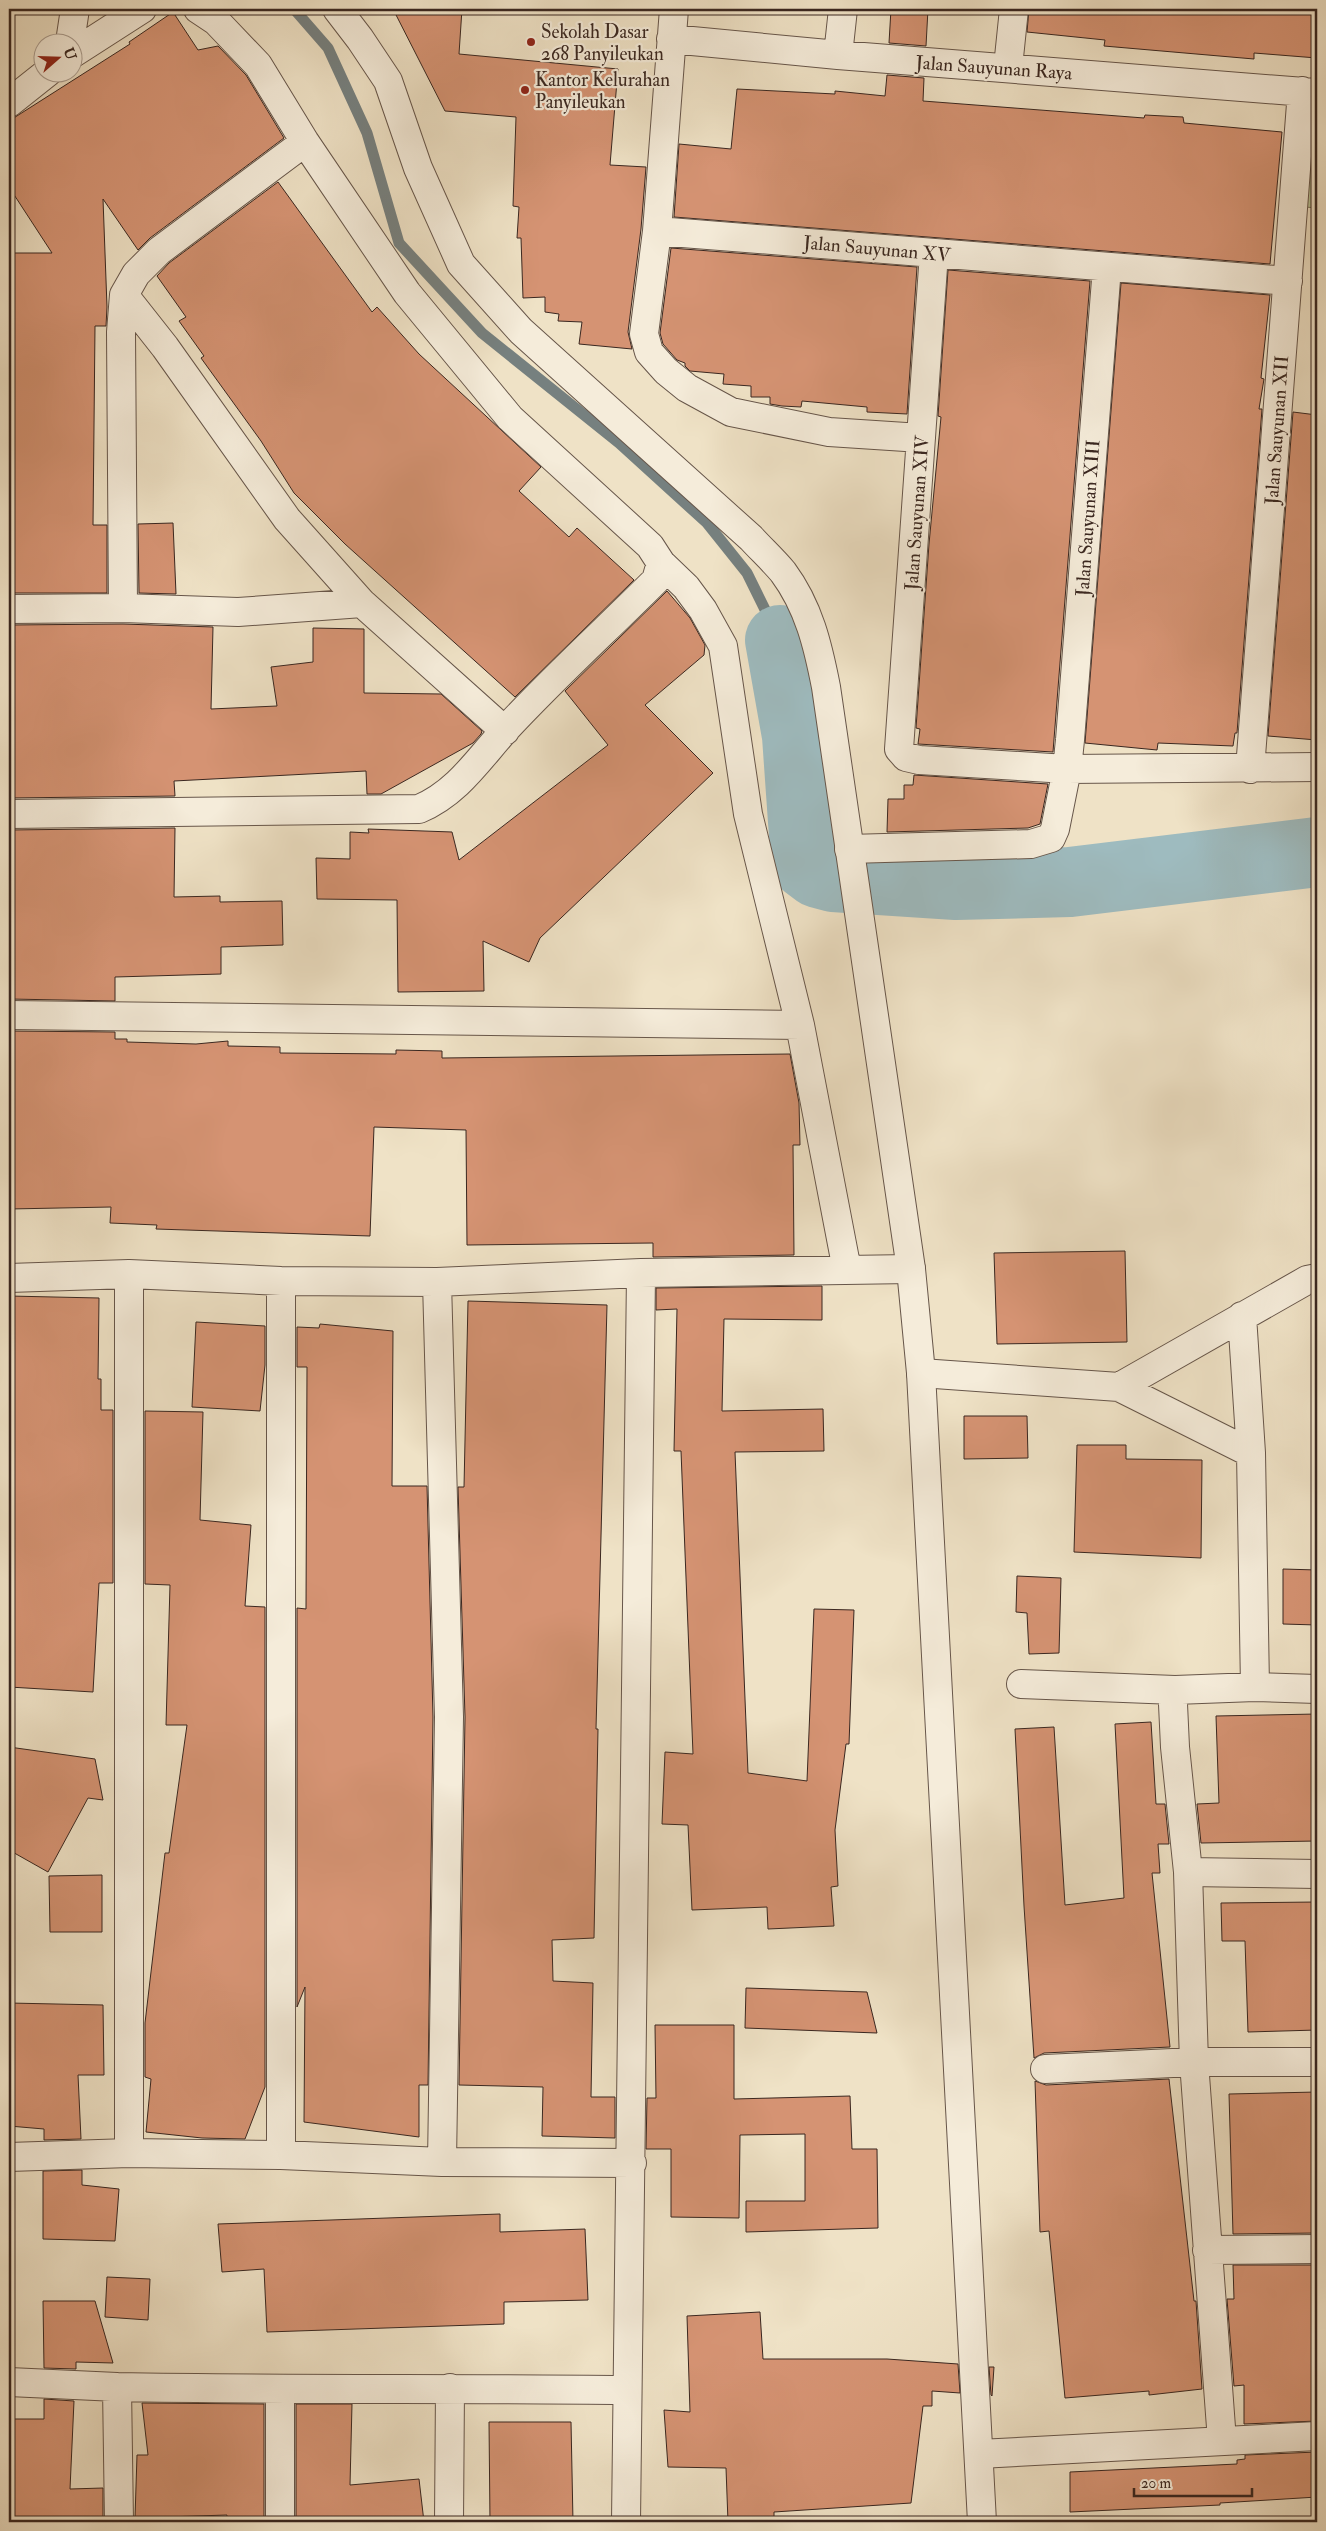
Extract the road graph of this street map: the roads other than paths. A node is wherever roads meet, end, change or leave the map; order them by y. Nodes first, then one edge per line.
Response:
1 (75, 9) edge
2 (142, 9) edge
3 (198, 9) edge
4 (337, 9) edge
5 (674, 9) edge
6 (843, 9) edge
7 (1014, 9) edge
8 (72, 32) edge
9 (671, 39) junction
10 (82, 48) edge
11 (838, 55) junction
12 (1008, 67) junction
13 (35, 82) edge
14 (1310, 92) edge
15 (9, 103) edge
16 (305, 142) junction
17 (657, 231) junction
18 (934, 253) junction
19 (1107, 267) junction
20 (1288, 281) junction
21 (124, 295) junction
22 (921, 438) junction
23 (661, 563) junction
24 (362, 603) junction
25 (123, 608) junction
26 (9, 609) edge
27 (505, 731) junction
28 (1317, 767) edge
29 (1067, 769) junction
30 (1250, 769) junction
31 (9, 814) edge
32 (850, 859) junction
33 (9, 1015) edge
34 (800, 1025) junction
35 (911, 1269) junction
36 (847, 1270) junction
37 (641, 1273) junction
38 (130, 1274) junction
39 (9, 1278) edge
40 (1317, 1278) edge
41 (281, 1281) junction
42 (438, 1282) junction
43 (1242, 1316) junction
44 (921, 1373) junction
45 (1119, 1387) junction
46 (1252, 1453) junction
47 (1021, 1684) dead end
48 (1254, 1687) junction
49 (1317, 1689) edge
50 (1175, 1690) junction
51 (1188, 1872) junction
52 (1317, 1874) edge
53 (1194, 2062) junction
54 (1317, 2062) edge
55 (1045, 2069) dead end
56 (129, 2153) junction
57 (281, 2155) junction
58 (9, 2157) edge
59 (442, 2162) junction
60 (632, 2163) junction
61 (1317, 2249) edge
62 (1207, 2250) junction
63 (9, 2382) edge
64 (117, 2386) junction
65 (450, 2388) junction
66 (280, 2390) junction
67 (626, 2390) junction
68 (1317, 2436) edge
69 (1222, 2441) junction
70 (979, 2454) junction
71 (119, 2522) edge
72 (280, 2522) edge
73 (449, 2522) edge
74 (626, 2522) edge
75 (982, 2522) edge

1 - 8 street
2 - 10 street
3 - 16 street
4 - 32 street
5 - 9 street
6 - 11 street
7 - 12 street
9 - 11 street, Jalan Sauyunan Raya
9 - 17 street
11 - 12 street, Jalan Sauyunan Raya
12 - 14 street, Jalan Sauyunan Raya
13 - 15 street
14 - 20 street, Jalan Sauyunan XII
16 - 21 street
16 - 23 street
17 - 18 street, Jalan Sauyunan XV
17 - 22 street
18 - 19 street, Jalan Sauyunan XV
18 - 22 street, Jalan Sauyunan XIV
19 - 20 street, Jalan Sauyunan XV
19 - 29 street, Jalan Sauyunan XIII
20 - 30 street, Jalan Sauyunan XII
21 - 24 street
21 - 25 street
22 - 29 street, Jalan Sauyunan XIV
23 - 27 street
23 - 34 street
24 - 25 street
24 - 27 street
25 - 26 street
27 - 31 street
28 - 30 street
29 - 30 street
29 - 32 street, Jalan Sauyunan XIII
32 - 35 street
33 - 34 street
34 - 36 street
35 - 36 street
35 - 44 street
36 - 37 street
37 - 42 street
37 - 60 street
38 - 39 street
38 - 41 street
38 - 56 street
40 - 43 street
41 - 42 street
41 - 57 street
42 - 59 street
43 - 45 street
43 - 46 street
44 - 45 street
44 - 70 street
45 - 46 street
46 - 48 street
47 - 50 street
48 - 49 street
48 - 50 street
50 - 51 street
51 - 52 street
51 - 53 street
53 - 54 street
53 - 55 street
53 - 62 street
56 - 57 street
56 - 58 street
57 - 59 street
59 - 60 street
60 - 67 street
61 - 62 street
62 - 69 street
63 - 64 street
64 - 66 street
64 - 71 street
65 - 66 street
65 - 67 street
65 - 73 street
66 - 72 street
67 - 74 street
68 - 69 street
69 - 70 street
70 - 75 street

